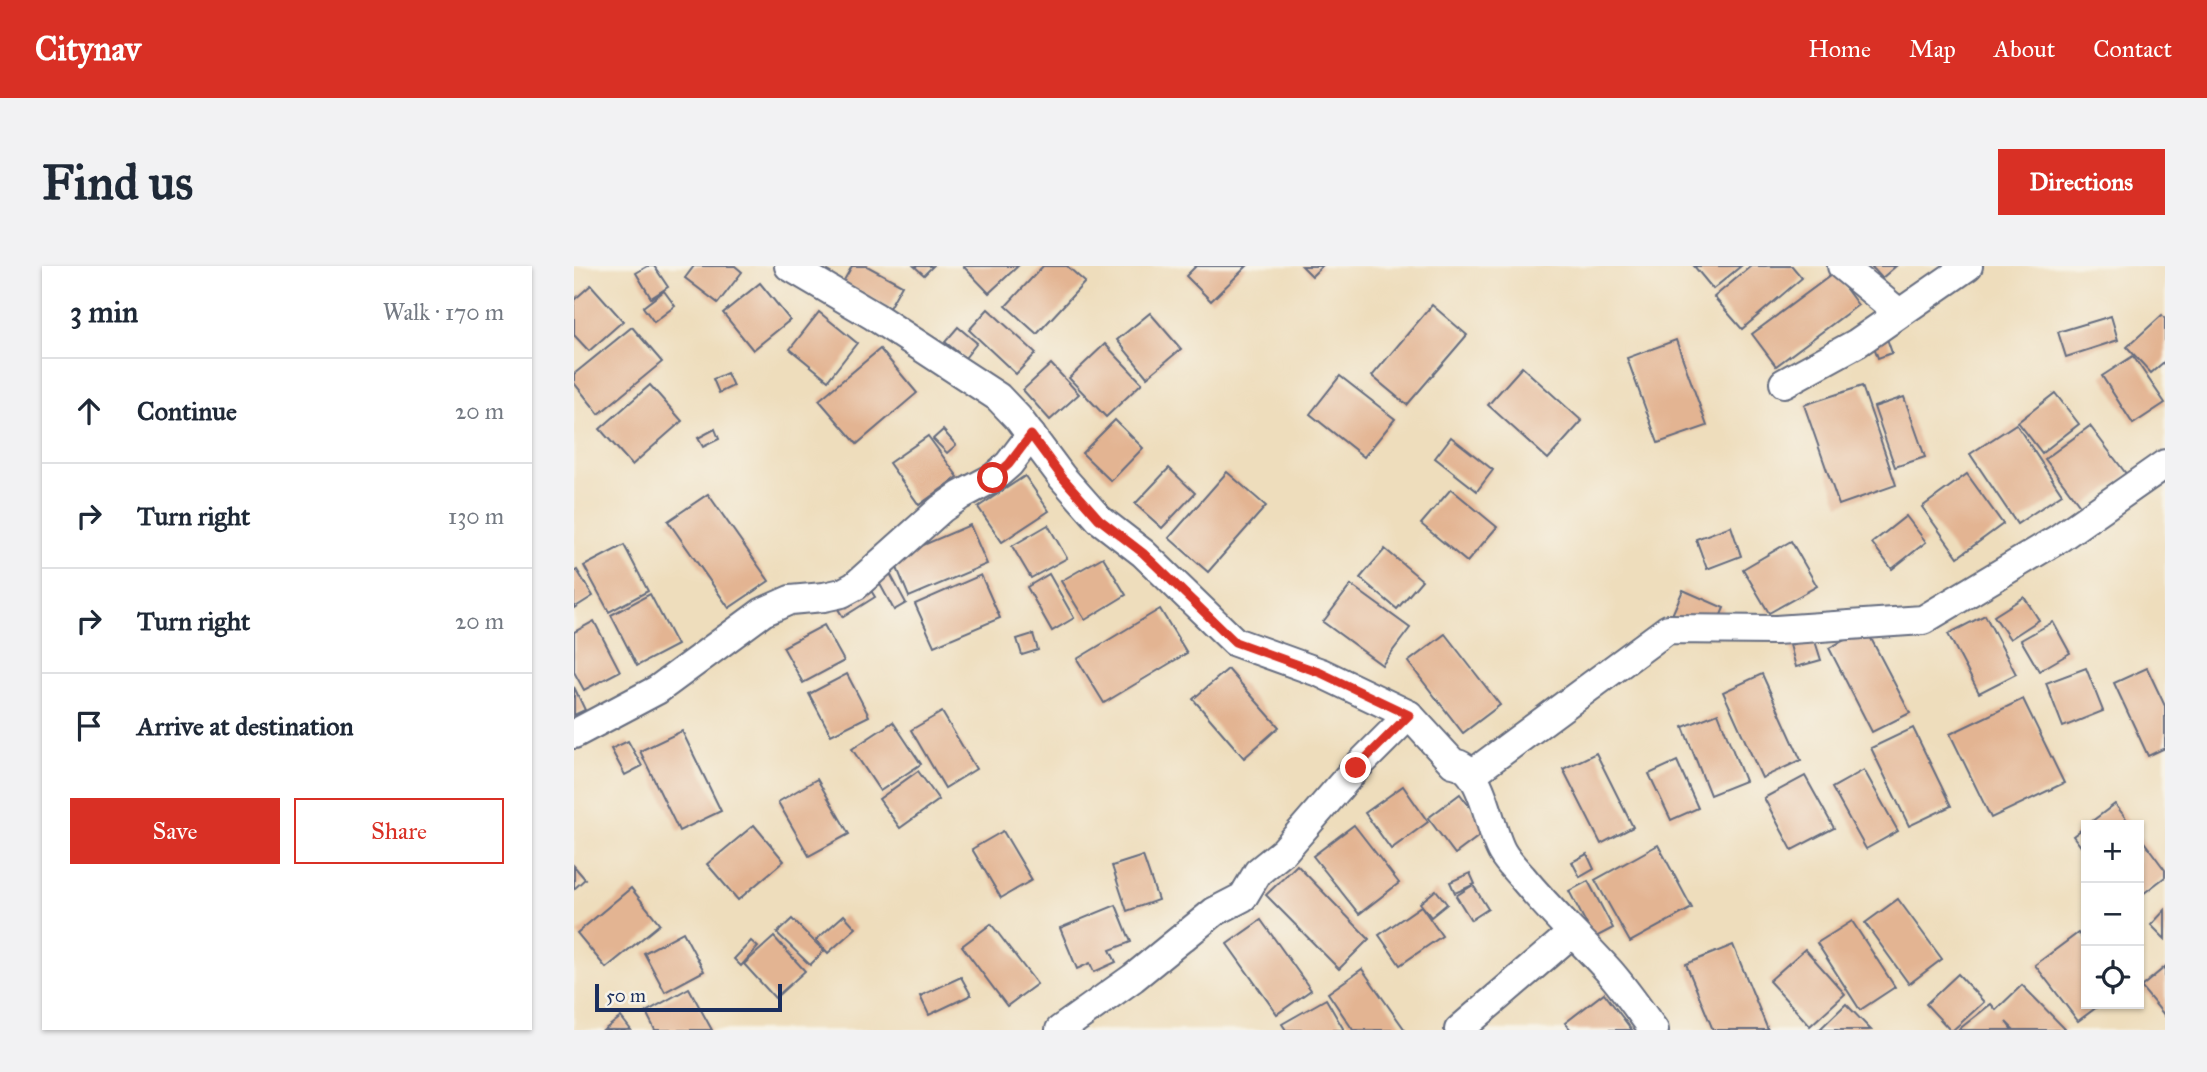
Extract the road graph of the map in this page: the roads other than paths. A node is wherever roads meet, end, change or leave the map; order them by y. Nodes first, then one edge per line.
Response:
1 (789, 266) edge
2 (1842, 266) edge
3 (1968, 266) edge
4 (1899, 313) junction
5 (1784, 383) dead end
6 (1031, 435) junction
7 (2165, 464) edge
8 (1409, 715) junction
9 (574, 734) edge
10 (1472, 774) junction
11 (1572, 933) junction
12 (1060, 1030) edge
13 (1459, 1030) edge
14 (1654, 1030) edge

1 - 6 street
2 - 4 street
3 - 4 street
4 - 5 street
6 - 8 street
6 - 9 street
7 - 10 street
8 - 10 street
8 - 12 street
10 - 11 street
11 - 13 street
11 - 14 street

